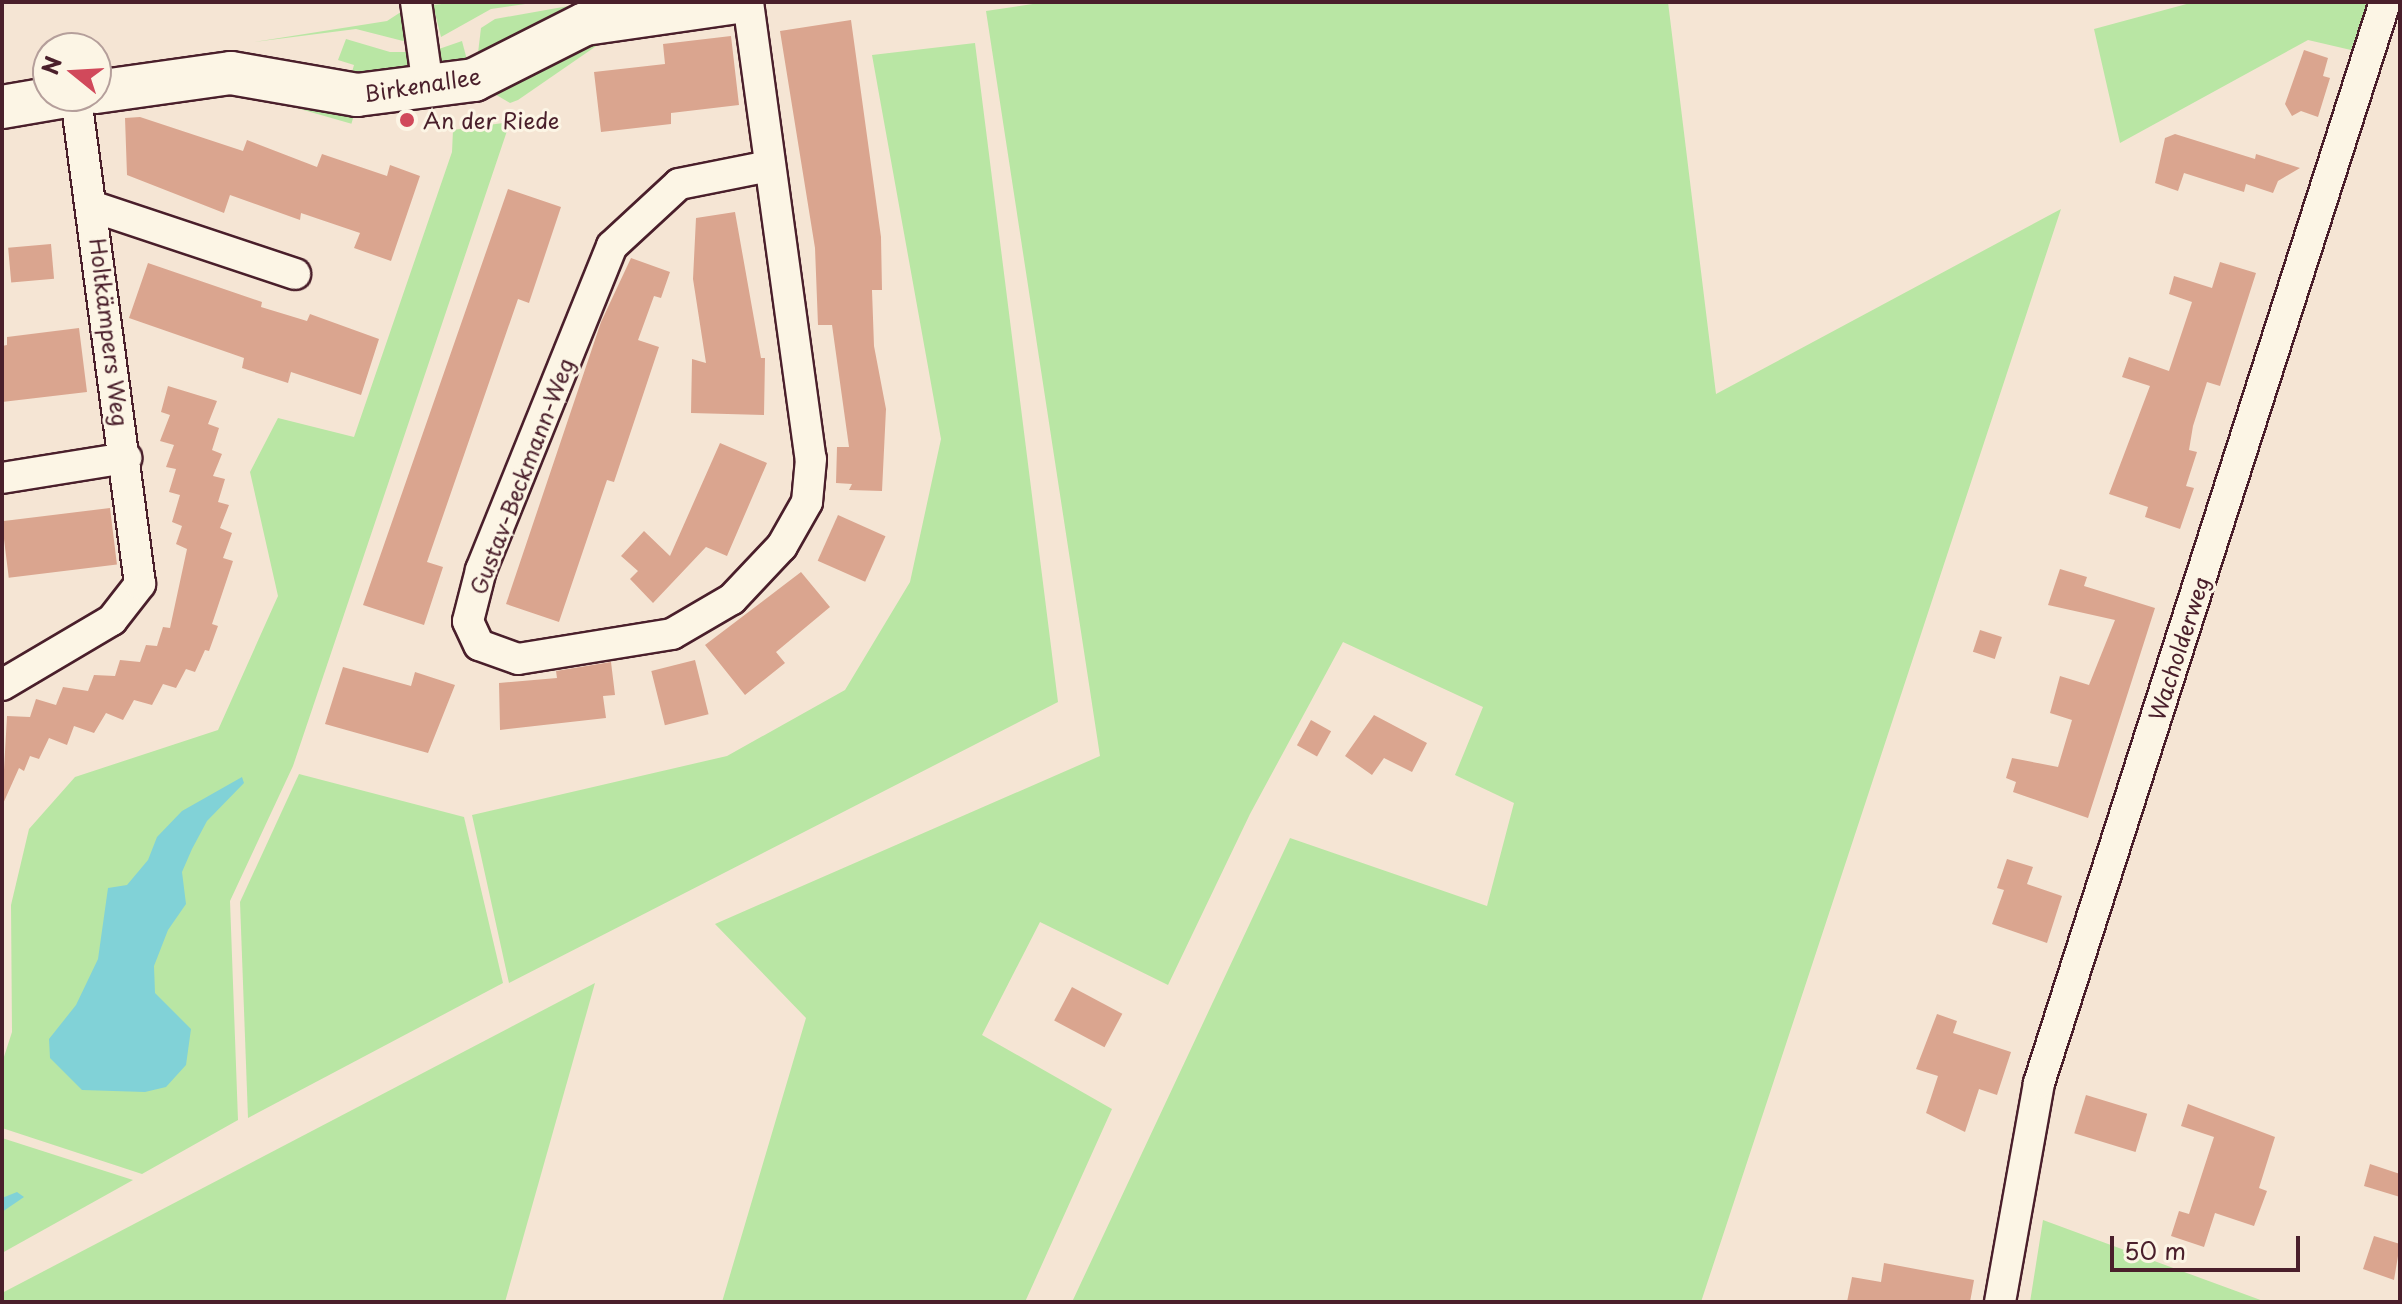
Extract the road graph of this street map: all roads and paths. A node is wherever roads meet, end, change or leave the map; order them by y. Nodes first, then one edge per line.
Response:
1 (416, 2) edge
2 (737, 2) edge
3 (748, 2) edge
4 (2385, 2) edge
5 (428, 86) junction
6 (112, 90) edge
7 (32, 102) edge
8 (2, 107) edge
9 (79, 112) edge
10 (769, 166) junction
11 (94, 207) junction
12 (295, 274) dead end
13 (126, 458) junction
14 (2, 478) edge
15 (2, 685) edge
16 (2000, 1302) edge

1 - 5 street
2 - 5 street, Birkenallee
3 - 10 street, Gustav-Beckmann-Weg
4 - 16 street, Wacholderweg
5 - 6 street, Birkenallee
7 - 8 street
9 - 11 street, Holtkämpers Weg
10 - 10 street, Gustav-Beckmann-Weg
11 - 12 street, Holtkämpers Weg
11 - 13 street, Holtkämpers Weg
13 - 14 street, Holtkämpers Weg
13 - 15 street, Holtkämpers Weg

